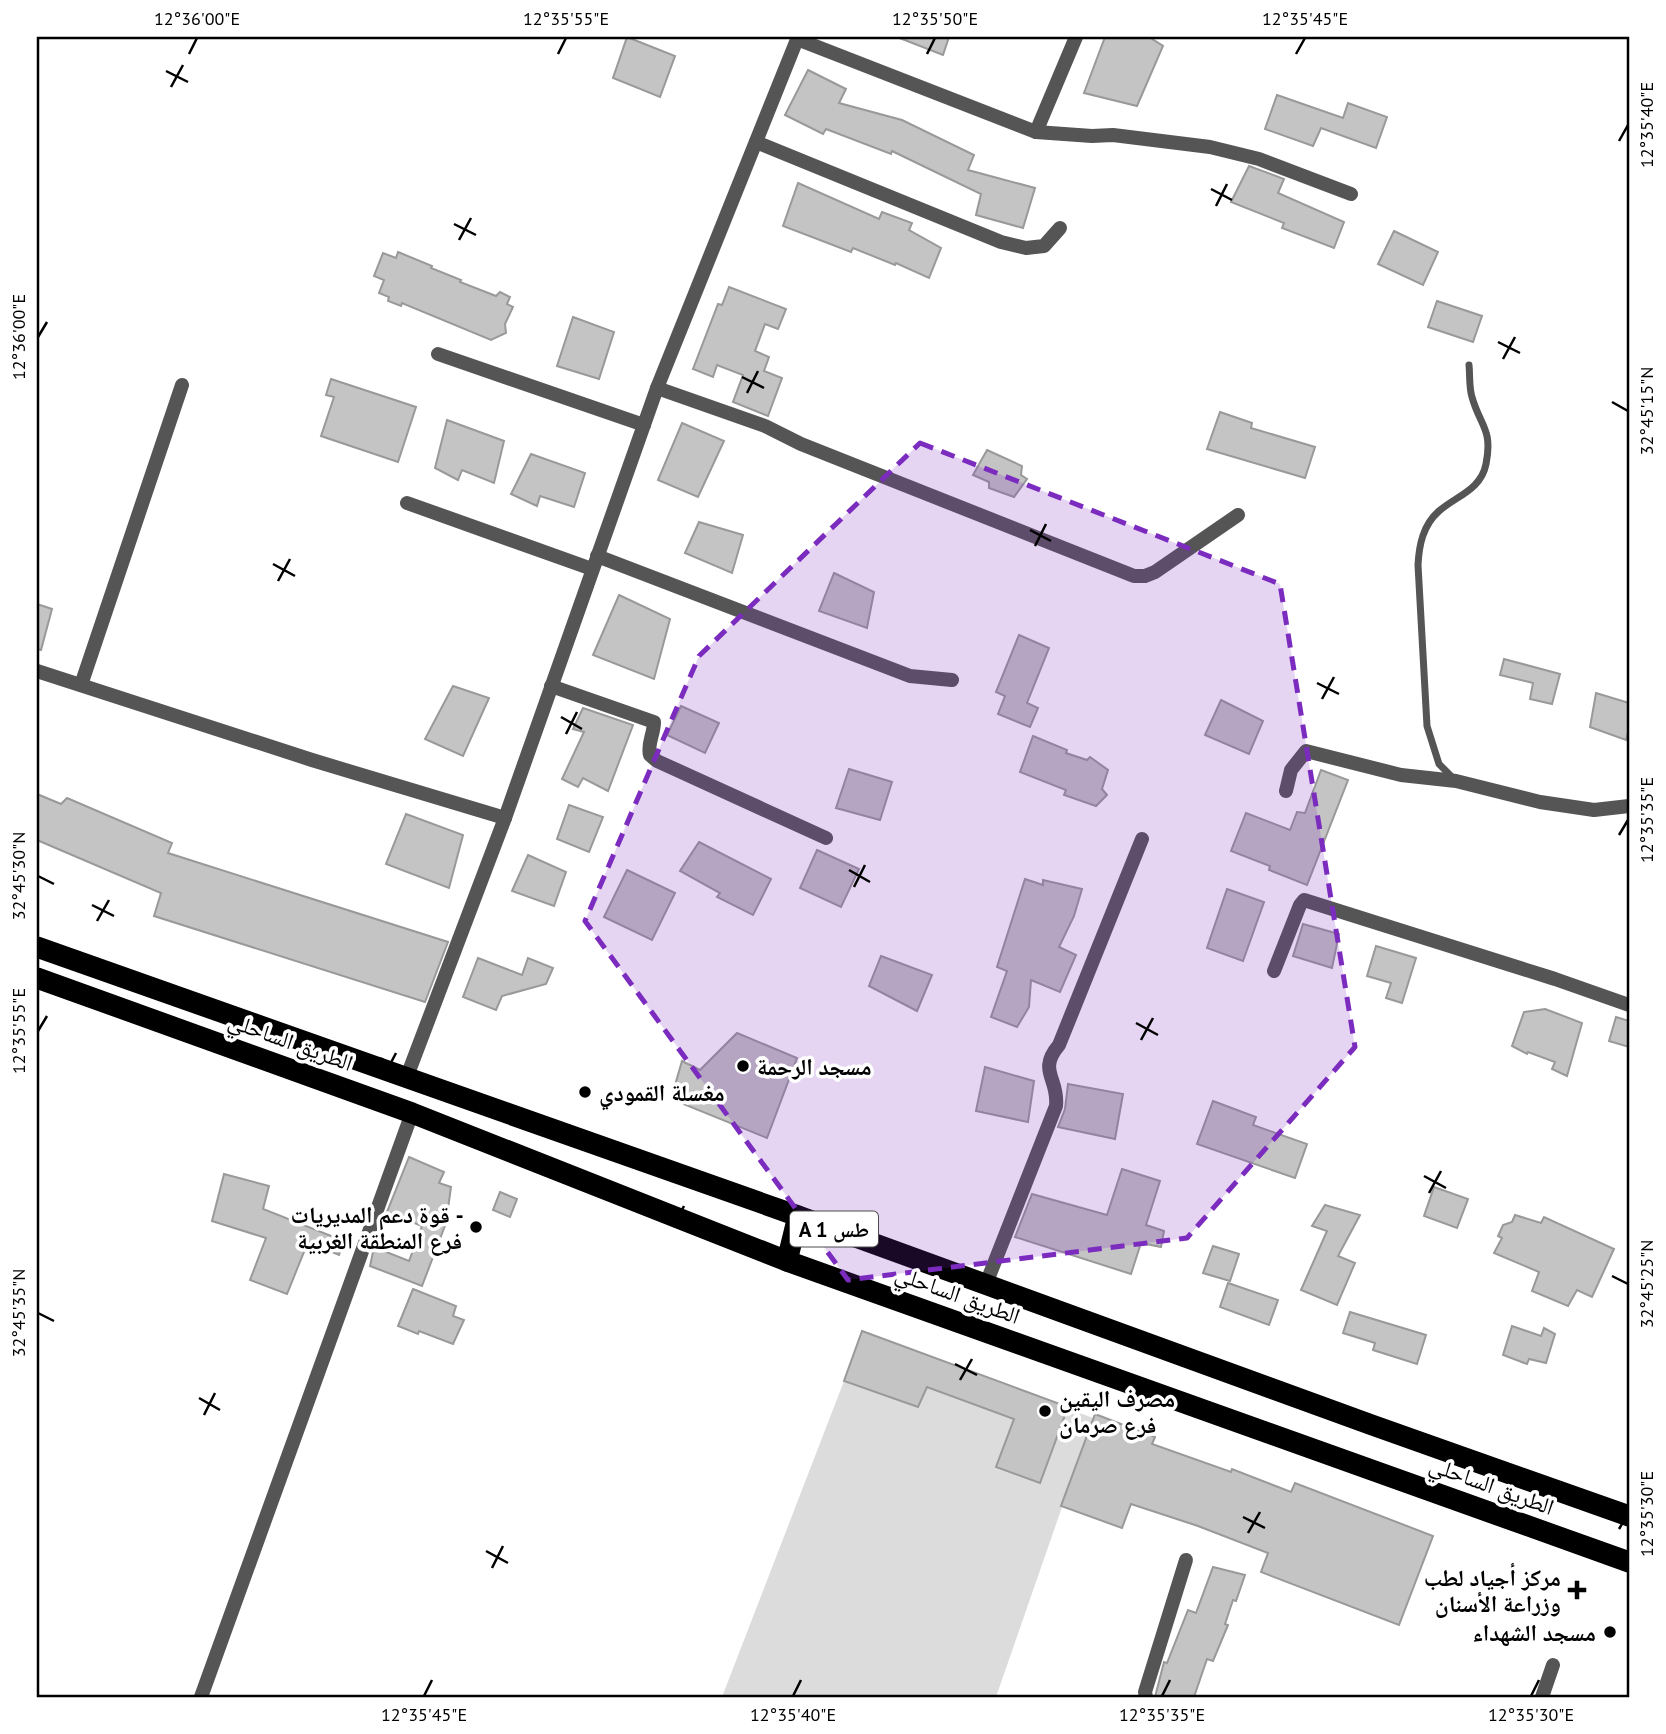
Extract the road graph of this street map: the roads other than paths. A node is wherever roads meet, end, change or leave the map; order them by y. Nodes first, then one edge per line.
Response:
1 (1076, 37) edge
2 (797, 38) edge
3 (1036, 132) junction
4 (756, 142) junction
5 (1351, 194) dead end
6 (1060, 228) dead end
7 (438, 354) dead end
8 (1469, 365) dead end
9 (182, 385) dead end
10 (657, 388) junction
11 (644, 425) junction
12 (407, 503) dead end
13 (1238, 515) dead end
14 (594, 562) junction
15 (37, 671) edge
16 (952, 680) dead end
17 (81, 685) junction
18 (551, 686) junction
19 (1456, 781) junction
20 (1286, 791) dead end
21 (1629, 806) edge
22 (505, 818) junction
23 (826, 838) dead end
24 (1142, 839) dead end
25 (37, 947) edge
26 (1274, 971) dead end
27 (37, 978) edge
28 (1629, 1005) edge
29 (406, 1079) junction
30 (412, 1112) junction
31 (798, 1216) junction
32 (788, 1261) junction
33 (986, 1284) junction
34 (1629, 1516) edge
35 (1186, 1560) dead end
36 (1629, 1562) edge
37 (1553, 1665) dead end
38 (201, 1697) edge
39 (1146, 1697) edge
40 (1542, 1697) edge

1 - 3 street
2 - 3 street
2 - 4 street
3 - 5 street
4 - 6 street
4 - 10 street
7 - 11 street
8 - 19 lane
9 - 17 street
10 - 11 street
10 - 13 street
11 - 14 street
12 - 14 street
14 - 16 street
14 - 18 street
15 - 17 street
17 - 22 street
18 - 22 street
18 - 23 street
19 - 20 street
19 - 21 street
22 - 29 street
24 - 33 street
25 - 29 highway, الطريق الساحلي / A 1 طس
26 - 28 street
27 - 30 highway, الطريق الساحلي / A 1 طس
29 - 31 highway, الطريق الساحلي / A 1 طس
30 - 32 highway, الطريق الساحلي / A 1 طس
30 - 38 street
31 - 32 highway
31 - 33 highway, الطريق الساحلي / A 1 طس
32 - 36 highway, الطريق الساحلي / A 1 طس
33 - 34 highway, الطريق الساحلي / A 1 طس
35 - 39 street
37 - 40 street

